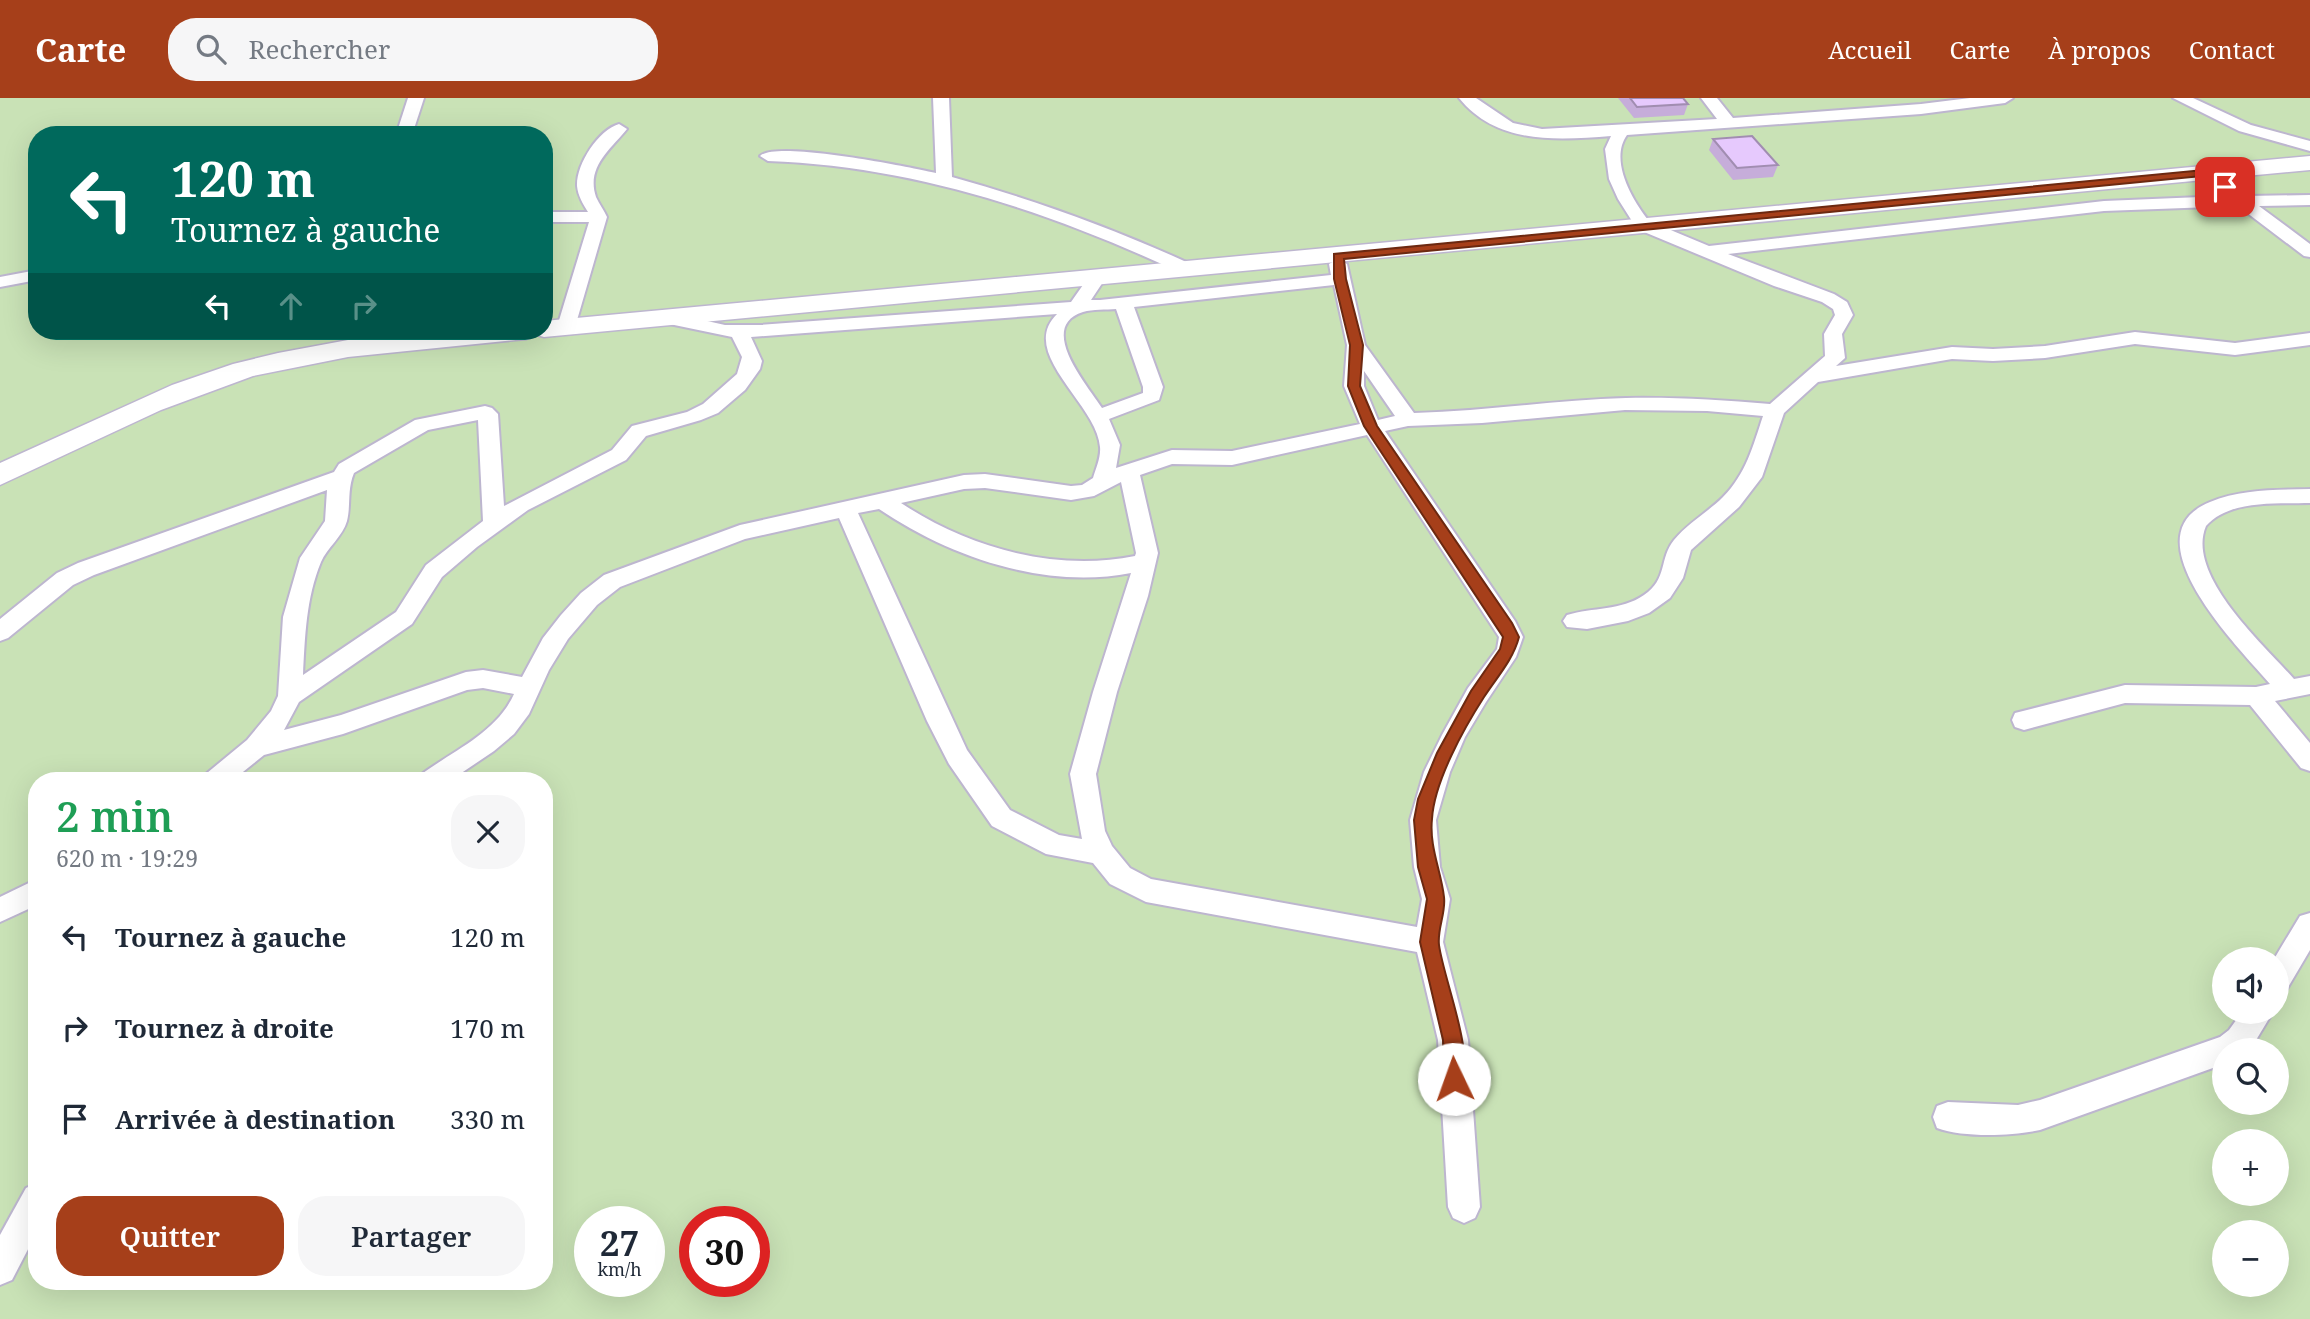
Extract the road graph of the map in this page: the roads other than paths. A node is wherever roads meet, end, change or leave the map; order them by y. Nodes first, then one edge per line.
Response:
1 (416, 98) edge
2 (941, 98) edge
3 (1467, 98) edge
4 (1709, 98) edge
5 (2005, 98) edge
6 (2181, 98) edge
7 (1728, 122) junction
8 (407, 126) edge
9 (619, 129) dead end
10 (1623, 130) junction
11 (2310, 146) edge
12 (768, 156) dead end
13 (2310, 163) edge
14 (2204, 173) junction
15 (944, 178) junction
16 (2245, 200) junction
17 (2310, 200) edge
18 (553, 217) edge
19 (599, 217) junction
20 (1643, 225) junction
21 (1709, 251) junction
22 (2310, 252) edge
23 (1339, 268) junction
24 (1189, 270) junction
25 (28, 277) edge
26 (1096, 279) junction
27 (0, 282) edge
28 (1123, 302) junction
29 (1076, 307) junction
30 (662, 317) junction
31 (555, 328) edge
32 (738, 332) junction
33 (2310, 339) edge
34 (423, 340) edge
35 (1356, 345) junction
36 (1811, 377) junction
37 (1775, 411) junction
38 (1099, 416) junction
39 (1408, 420) junction
40 (1371, 426) junction
41 (1129, 472) junction
42 (0, 475) edge
43 (342, 477) junction
44 (1102, 482) junction
45 (2310, 496) edge
46 (881, 500) junction
47 (846, 510) junction
48 (494, 523) junction
49 (1145, 562) junction
50 (1575, 621) dead end
51 (0, 632) edge
52 (529, 688) junction
53 (2300, 688) edge
54 (290, 696) junction
55 (2256, 696) junction
56 (2024, 720) dead end
57 (256, 747) junction
58 (2310, 761) edge
59 (232, 772) edge
60 (443, 772) edge
61 (1101, 852) junction
62 (28, 896) edge
63 (0, 910) edge
64 (2310, 925) edge
65 (1429, 942) junction
66 (2289, 959) edge
67 (2212, 1054) edge
68 (1948, 1117) dead end
69 (1464, 1207) dead end
70 (28, 1216) edge
71 (0, 1268) edge

1 - 8 street
2 - 15 street
3 - 10 street
4 - 7 street
5 - 7 street
6 - 11 street
7 - 10 street
9 - 19 street
10 - 20 street
12 - 15 street
13 - 14 street
14 - 16 street
14 - 20 street
15 - 24 street
16 - 17 street
16 - 21 street
16 - 22 street
18 - 19 street
19 - 31 street
20 - 21 street
20 - 23 street
21 - 36 street
23 - 24 street
23 - 28 street
23 - 35 street
24 - 26 street
25 - 27 street
26 - 29 street
26 - 30 street
28 - 29 street
28 - 38 street
29 - 32 street
29 - 38 street
30 - 31 street
30 - 32 street
32 - 48 street
33 - 36 street
34 - 42 street
35 - 39 street
35 - 40 street
36 - 37 street
37 - 39 street
37 - 50 street
38 - 44 street
39 - 40 street
40 - 41 street
40 - 65 street
41 - 44 street
41 - 49 street
43 - 48 street
43 - 51 street
43 - 54 street
44 - 46 street
45 - 53 street
46 - 47 street
46 - 49 street
47 - 52 street
47 - 61 street
48 - 54 street
49 - 61 street
52 - 57 street
52 - 60 street
53 - 55 street
54 - 57 street
55 - 56 street
55 - 58 street
57 - 59 street
61 - 65 street
62 - 63 street
64 - 66 street
65 - 69 street
67 - 68 street
70 - 71 street

